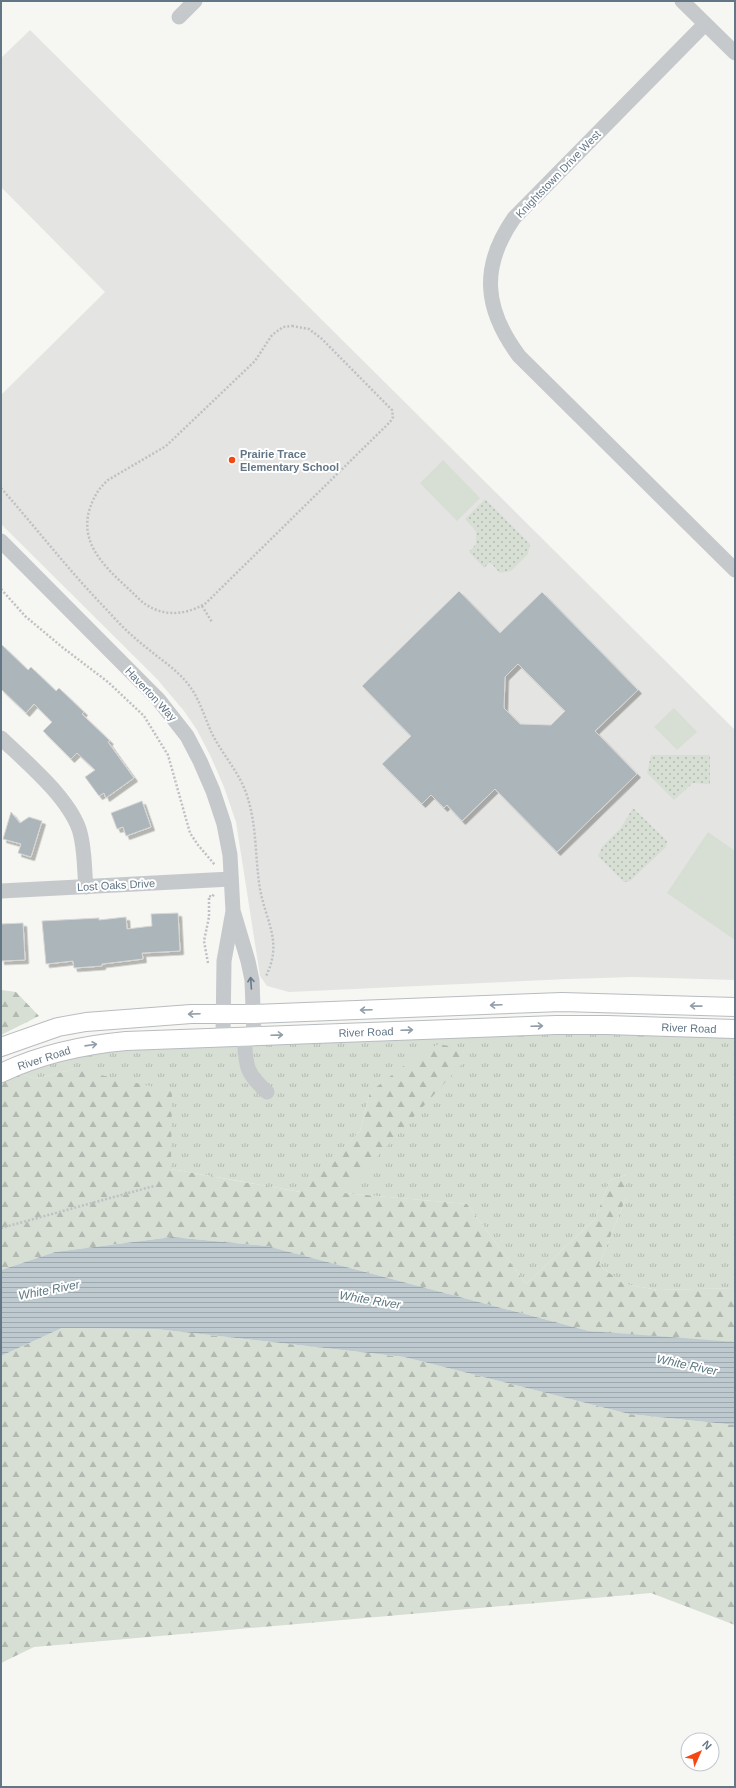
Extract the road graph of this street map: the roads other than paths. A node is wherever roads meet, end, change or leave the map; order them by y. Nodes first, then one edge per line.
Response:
1 (195, 1) edge
2 (682, 1) edge
3 (180, 17) dead end
4 (705, 24) junction
5 (735, 53) edge
6 (1, 541) edge
7 (735, 570) edge
8 (1, 738) edge
9 (231, 879) junction
10 (86, 887) junction
11 (1, 891) edge
12 (233, 911) junction
13 (735, 1007) edge
14 (223, 1014) junction
15 (253, 1014) junction
16 (735, 1029) edge
17 (249, 1036) junction
18 (223, 1037) junction
19 (1, 1047) edge
20 (1, 1073) edge
21 (267, 1092) dead end

1 - 3 street
2 - 4 street
4 - 5 street
4 - 7 street, Knightstown Drive West
6 - 9 street, Haverton Way
8 - 10 street
9 - 10 street, Lost Oaks Drive
9 - 12 street, Haverton Way
10 - 11 street, Lost Oaks Drive
12 - 14 street, Haverton Way
15 -> 12 street, Haverton Way
13 -> 15 main road, River Road
14 - 15 main road, River Road
14 - 18 street, Haverton Way
14 -> 19 main road, River Road
15 - 17 street, Haverton Way
17 -> 16 main road, River Road
17 - 18 main road, River Road
17 - 21 street, Haverton Way
20 -> 18 main road, River Road

